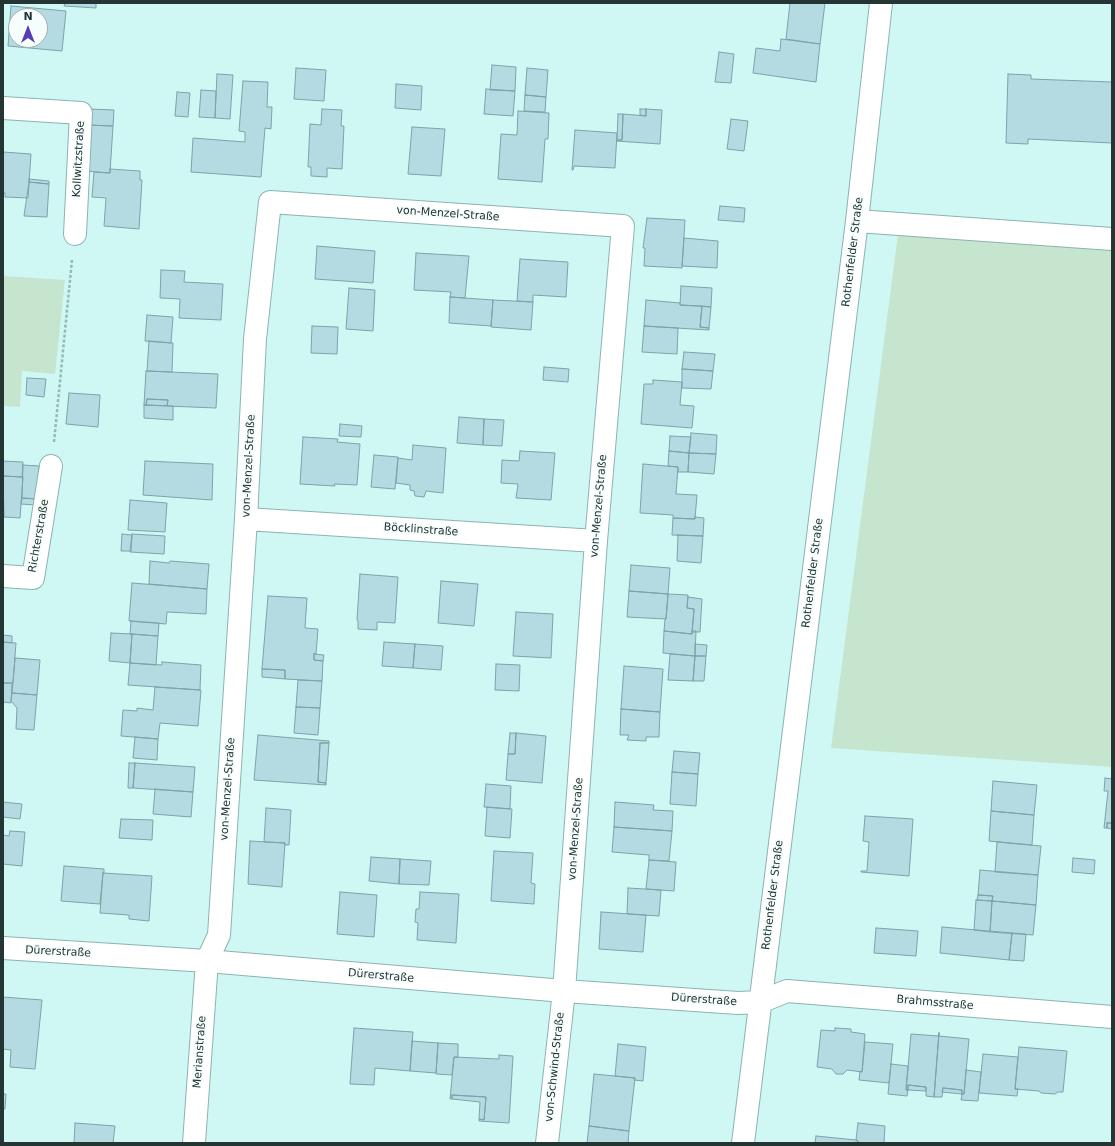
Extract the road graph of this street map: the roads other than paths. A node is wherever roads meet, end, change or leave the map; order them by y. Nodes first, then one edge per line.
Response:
1 (881, 3) edge
2 (3, 108) edge
3 (857, 221) junction
4 (75, 234) road end
5 (1112, 239) edge
6 (52, 466) road end
7 (246, 519) junction
8 (596, 541) junction
9 (3, 576) edge
10 (3, 948) edge
11 (207, 961) junction
12 (564, 991) junction
13 (760, 1002) junction
14 (1112, 1017) edge
15 (194, 1143) edge
16 (547, 1143) edge
17 (743, 1143) edge

1 - 3 street, Rothenfelder Straße
2 - 4 street, Kollwitzstraße
3 - 5 street
3 - 13 street, Rothenfelder Straße
6 - 9 street, Richterstraße
7 - 8 street, Böcklinstraße
7 - 8 street, von-Menzel-Straße
7 - 11 street, von-Menzel-Straße
8 - 12 street, von-Menzel-Straße
10 - 11 street, Dürerstraße
11 - 12 street, Dürerstraße
11 - 15 street, Merianstraße
12 - 13 street, Dürerstraße
12 - 16 street, von-Schwind-Straße
13 - 14 street, Brahmsstraße
13 - 17 street, Rothenfelder Straße

